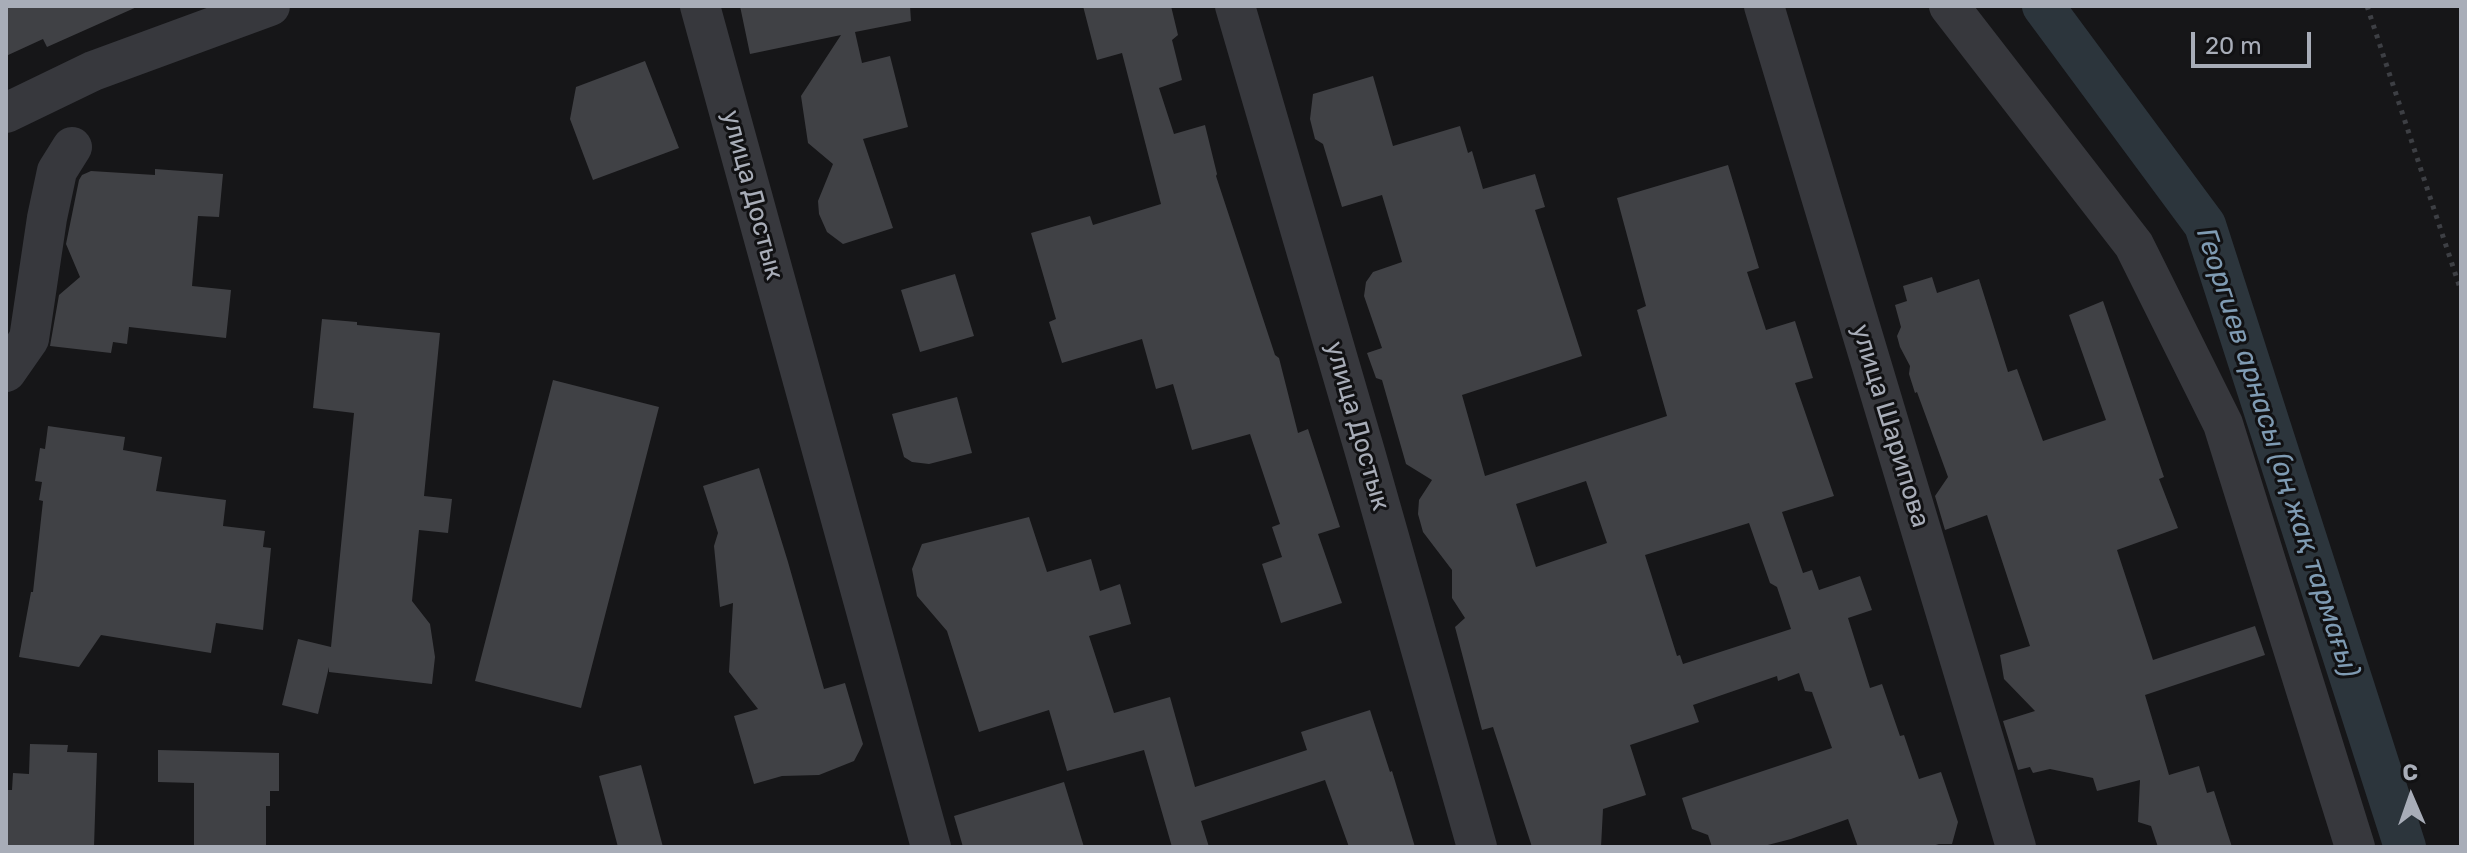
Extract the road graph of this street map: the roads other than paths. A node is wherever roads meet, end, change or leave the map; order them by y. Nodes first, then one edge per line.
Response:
1 (270, 6) edge
2 (700, 6) edge
3 (1235, 6) edge
4 (1764, 6) edge
5 (1949, 6) edge
6 (6, 113) edge
7 (72, 147) dead end
8 (6, 372) edge
9 (931, 847) edge
10 (1477, 847) edge
11 (2016, 847) edge
12 (2355, 847) edge

1 - 6 street
2 - 9 street, улица Достык
3 - 10 street, улица Достык
4 - 11 street, улица Шарипова
5 - 12 street
7 - 8 street

